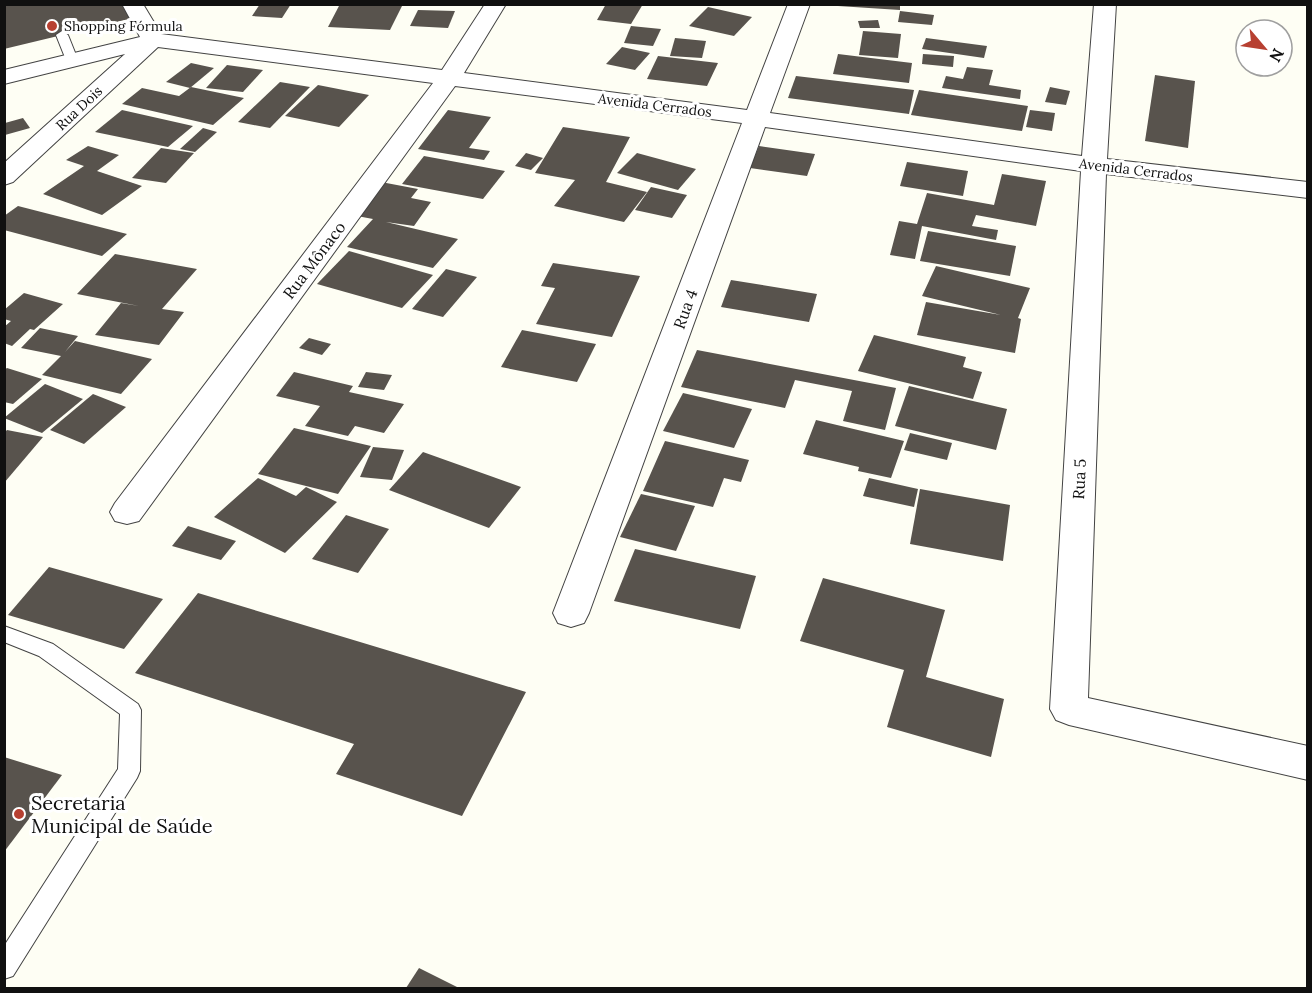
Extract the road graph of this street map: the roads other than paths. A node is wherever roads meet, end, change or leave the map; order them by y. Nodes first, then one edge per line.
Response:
1 (132, 4) edge
2 (496, 4) edge
3 (799, 4) edge
4 (1105, 4) edge
5 (62, 35) dead end
6 (153, 40) junction
7 (72, 60) junction
8 (4, 77) edge
9 (449, 78) junction
10 (756, 118) junction
11 (1094, 165) junction
12 (4, 177) edge
13 (1308, 190) edge
14 (127, 512) dead end
15 (571, 613) dead end
16 (4, 634) edge
17 (1308, 763) edge
18 (4, 968) edge

1 - 6 street
2 - 9 street, Rua Mônaco
3 - 10 street, Rua 4
4 - 11 street, Rua 5
5 - 7 lane
6 - 7 street, Avenida Cerrados
6 - 9 street, Avenida Cerrados
6 - 12 street, Rua Dois
7 - 8 street, Avenida Cerrados
9 - 10 street, Avenida Cerrados
9 - 14 street, Rua Mônaco
10 - 11 street, Avenida Cerrados
10 - 15 street, Rua 4
11 - 13 street, Avenida Cerrados
11 - 17 street, Rua 5
16 - 18 lane

